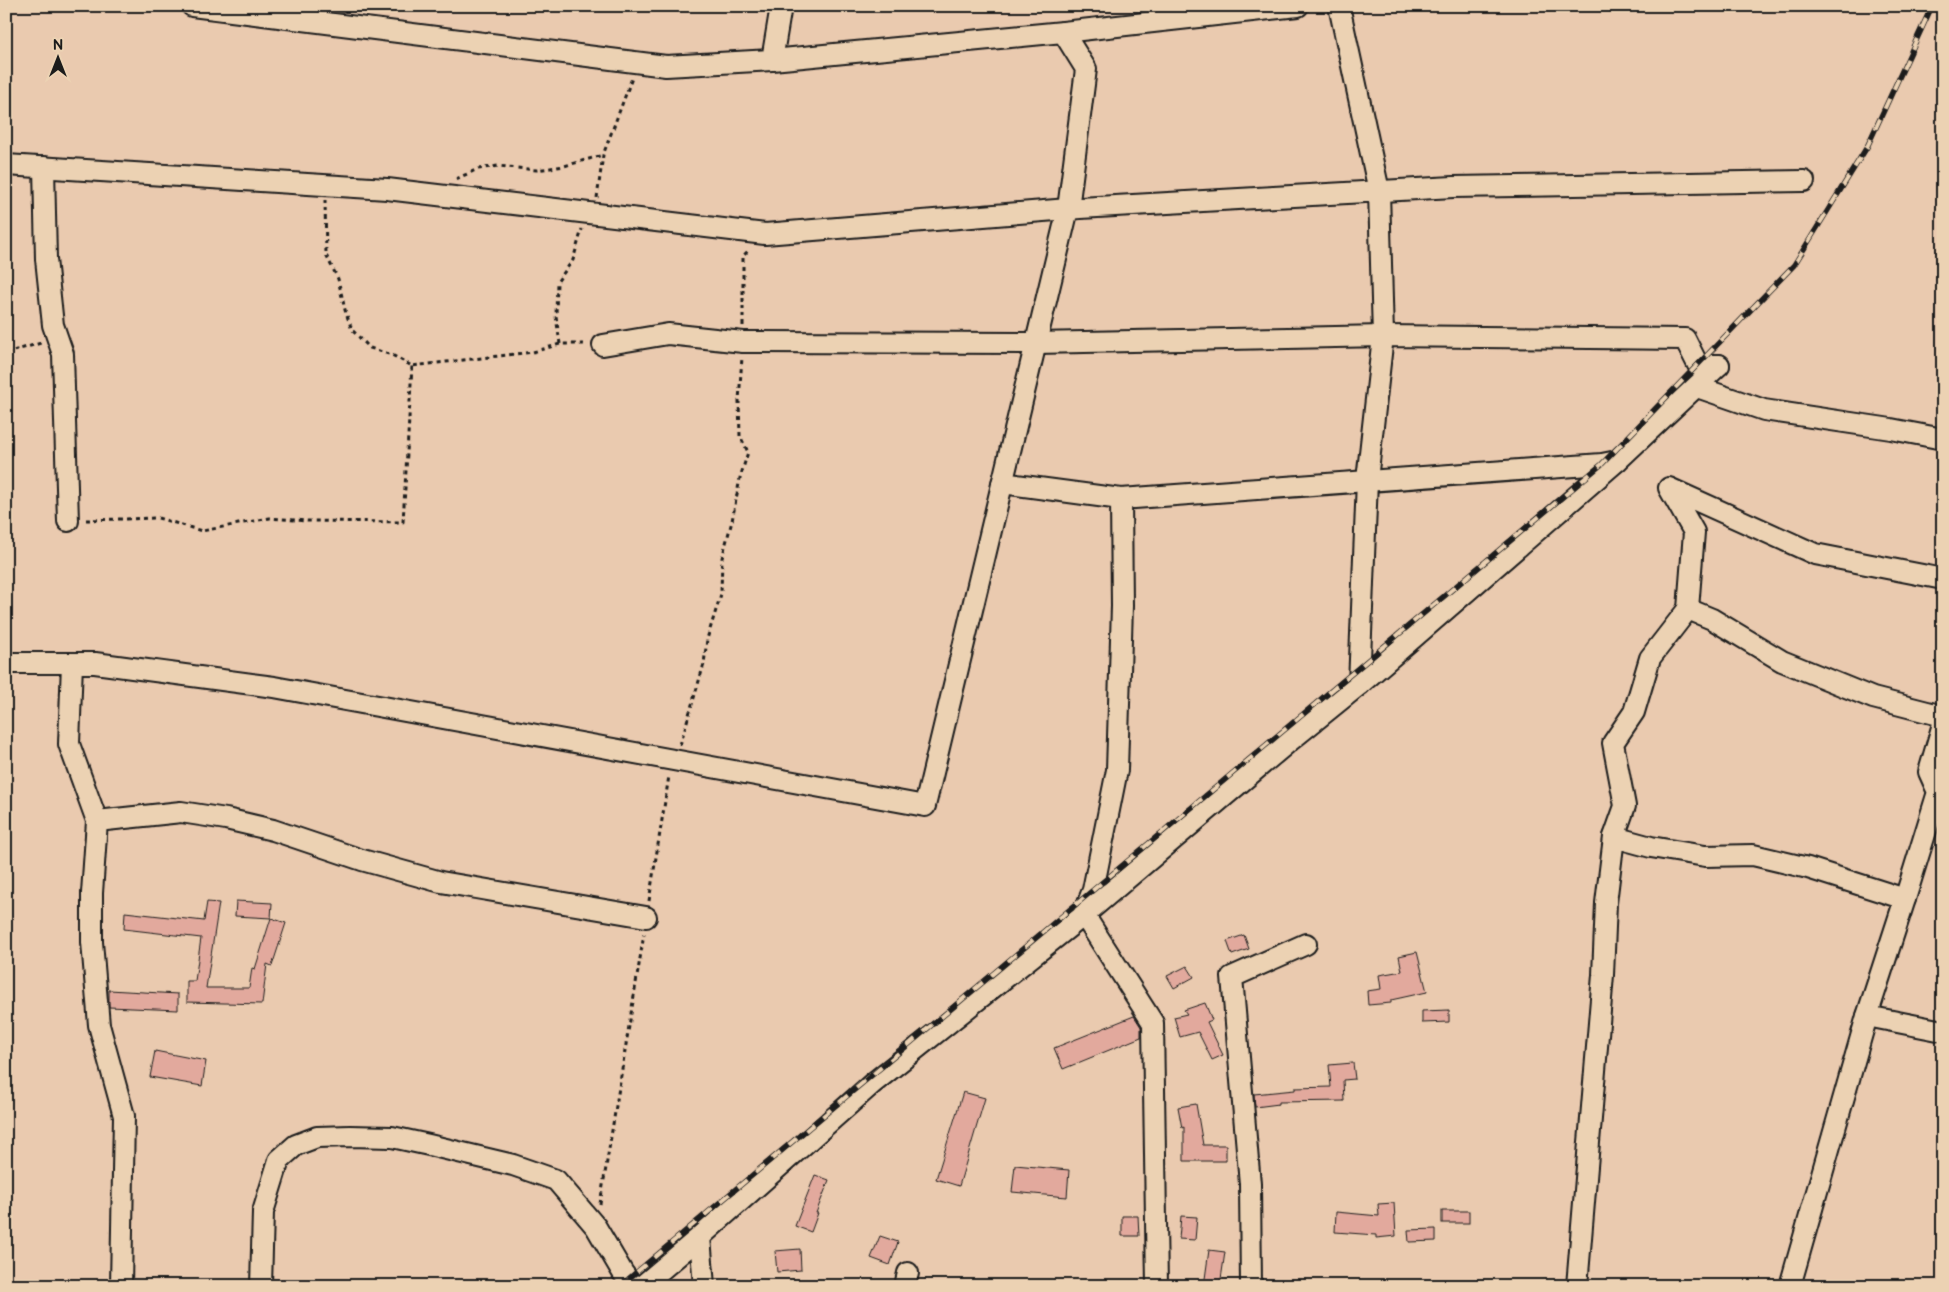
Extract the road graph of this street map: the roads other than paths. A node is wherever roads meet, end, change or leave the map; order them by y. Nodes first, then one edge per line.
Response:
1 (192, 6) edge
2 (781, 6) edge
3 (1298, 6) edge
4 (1339, 6) edge
5 (1063, 32) junction
6 (772, 60) junction
7 (6, 164) edge
8 (44, 167) junction
9 (1804, 181) dead end
10 (1379, 191) junction
11 (1068, 209) junction
12 (1383, 336) junction
13 (1036, 343) junction
14 (603, 345) road end
15 (1697, 387) junction
16 (1943, 439) edge
17 (1617, 461) junction
18 (1367, 480) junction
19 (1002, 483) junction
20 (1121, 499) junction
21 (68, 521) road end
22 (1943, 579) edge
23 (1688, 610) junction
24 (6, 663) edge
25 (72, 663) junction
26 (1359, 685) junction
27 (1943, 716) edge
28 (1943, 724) edge
29 (97, 821) junction
30 (1614, 837) junction
31 (1906, 899) junction
32 (1084, 914) junction
33 (646, 917) road end
34 (1306, 944) dead end
35 (1867, 1016) junction
36 (1943, 1031) edge
37 (700, 1238) junction
38 (121, 1286) edge
39 (261, 1286) edge
40 (634, 1286) edge
41 (642, 1286) edge
42 (704, 1286) edge
43 (1157, 1286) edge
44 (1251, 1286) edge
45 (1577, 1286) edge
46 (1790, 1286) edge

1 - 6 street
2 - 6 street
3 - 5 street
4 - 10 street
5 - 6 street
5 - 11 street
7 - 8 street
8 - 11 street
8 - 21 street
9 - 10 street
10 - 11 street
10 - 12 street
11 - 13 street
12 - 13 street
12 - 15 street
12 - 18 street
13 - 14 street
13 - 19 street
15 - 16 street
15 - 17 street
17 - 18 street
17 - 26 street
18 - 20 street
18 - 26 street
19 - 20 street
19 - 25 street
20 - 32 street
22 - 23 street
23 - 27 street
23 - 30 street
24 - 25 street
25 - 29 street
26 - 32 street
28 - 31 street
29 - 33 street
29 - 38 street
30 - 31 street
30 - 45 street
31 - 35 street
32 - 37 street
32 - 43 street
34 - 44 street
35 - 36 street
35 - 46 street
37 - 41 street
37 - 42 street
39 - 40 street

